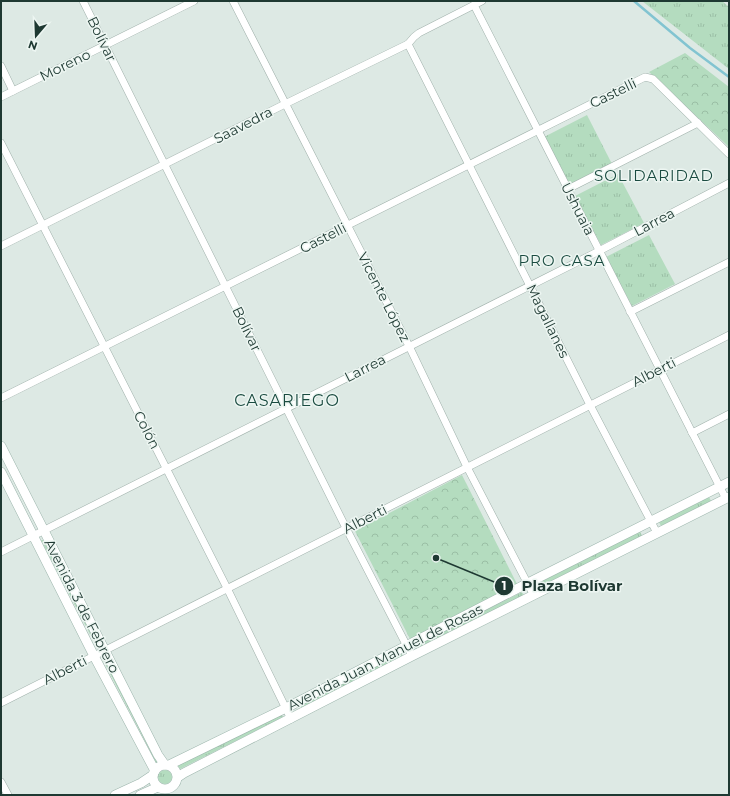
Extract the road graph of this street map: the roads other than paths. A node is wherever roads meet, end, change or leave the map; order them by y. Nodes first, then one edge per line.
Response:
1 (83, 1) edge
2 (194, 1) edge
3 (233, 1) edge
4 (482, 1) edge
5 (474, 5) junction
6 (408, 44) junction
7 (105, 45) junction
8 (1, 66) edge
9 (13, 91) junction
10 (1, 97) edge
11 (285, 104) junction
12 (698, 123) junction
13 (537, 131) junction
14 (1, 143) edge
15 (729, 154) edge
16 (165, 164) junction
17 (468, 165) junction
18 (729, 183) edge
19 (568, 189) junction
20 (43, 225) junction
21 (347, 225) junction
22 (1, 246) edge
23 (599, 251) junction
24 (729, 262) edge
25 (530, 285) junction
26 (226, 286) junction
27 (630, 312) junction
28 (729, 334) edge
29 (409, 346) junction
30 (105, 347) junction
31 (660, 370) junction
32 (1, 398) edge
33 (590, 405) junction
34 (287, 408) junction
35 (729, 414) edge
36 (692, 433) junction
37 (1, 446) edge
38 (468, 467) junction
39 (167, 468) junction
40 (1, 472) edge
41 (729, 482) edge
42 (720, 487) junction
43 (727, 498) edge
44 (651, 521) junction
45 (346, 528) junction
46 (44, 530) junction
47 (657, 532) junction
48 (34, 536) junction
49 (1, 552) edge
50 (528, 583) junction
51 (227, 588) junction
52 (533, 594) junction
53 (408, 646) junction
54 (104, 650) junction
55 (94, 656) junction
56 (412, 656) junction
57 (1, 703) edge
58 (286, 708) junction
59 (291, 719) junction
60 (167, 765) junction
61 (154, 773) junction
62 (178, 777) junction
63 (1, 782) edge
64 (158, 787) junction
65 (172, 791) edge
66 (8, 795) edge
67 (115, 795) edge
68 (140, 795) edge

1 - 7 street, Bolívar
2 - 7 street, Moreno
3 - 11 street, Vicente López
4 - 5 street, Saavedra
5 - 6 street, Saavedra
5 - 13 street, Ushuaia
6 - 11 street, Saavedra
6 - 17 street, Magallanes
7 - 9 street, Moreno
7 - 16 street, Bolívar
8 - 9 street
9 - 10 street, Moreno
11 - 16 street, Saavedra
11 - 21 street, Vicente López
12 - 13 street, Castelli
12 - 15 street
12 - 19 street
13 - 17 street, Castelli
13 - 19 street, Ushuaia
14 - 20 street, Colón
16 - 20 street, Saavedra
16 - 26 street, Bolívar
17 - 21 street, Castelli
17 - 25 street, Magallanes
18 - 23 street, Larrea
19 - 23 street, Ushuaia
20 - 22 street, Saavedra
20 - 30 street, Colón
21 - 26 street, Castelli
21 - 29 street, Vicente López
23 - 25 street, Larrea
23 - 27 street, Ushuaia
24 - 27 street
25 - 29 street, Larrea
25 - 33 street, Magallanes
26 - 30 street, Castelli
26 - 34 street, Bolívar
27 - 31 street, Ushuaia
28 - 31 street, Alberti
29 - 34 street, Larrea
29 - 38 street, Vicente López
30 - 32 street, Castelli
30 - 39 street, Colón
31 - 33 street, Alberti
31 - 36 street, Ushuaia
33 - 38 street, Alberti
33 - 44 street, Magallanes
34 - 39 street, Larrea
34 - 45 street, Bolívar
35 - 36 street
36 - 42 street, Ushuaia
37 - 46 street, Avenida 3 de Febrero
38 - 45 street, Alberti
38 - 50 street, Vicente López
39 - 46 street, Larrea
39 - 51 street, Colón
40 - 48 street, Avenida 3 de Febrero
41 - 42 street, Avenida Juan Manuel de Rosas
42 - 43 street, Ushuaia
42 - 44 street, Avenida Juan Manuel de Rosas
43 - 47 street, Avenida Juan Manuel de Rosas
44 - 47 street, Magallanes
44 - 50 street, Avenida Juan Manuel de Rosas
45 - 51 street, Alberti
45 - 53 street, Bolívar
46 - 48 street, Larrea
46 - 54 street, Avenida 3 de Febrero
47 - 52 street, Avenida Juan Manuel de Rosas
48 - 49 street, Larrea
48 - 55 street, Avenida 3 de Febrero
50 - 52 street, Vicente López
50 - 53 street, Avenida Juan Manuel de Rosas
51 - 54 street, Alberti
51 - 58 street, Colón
52 - 56 street, Avenida Juan Manuel de Rosas
53 - 56 street, Bolívar
53 - 58 street, Avenida Juan Manuel de Rosas
54 - 55 street, Alberti
54 - 60 street, Avenida 3 de Febrero
55 - 57 street, Alberti
55 - 61 street, Avenida 3 de Febrero
56 - 59 street, Avenida Juan Manuel de Rosas
58 - 59 street, Colón
58 - 60 street, Avenida Juan Manuel de Rosas
59 - 62 street, Avenida Juan Manuel de Rosas
60 - 61 street
60 - 62 street
61 - 64 street
61 - 67 street
62 - 65 street
63 - 66 street
64 - 65 street
64 - 68 street

